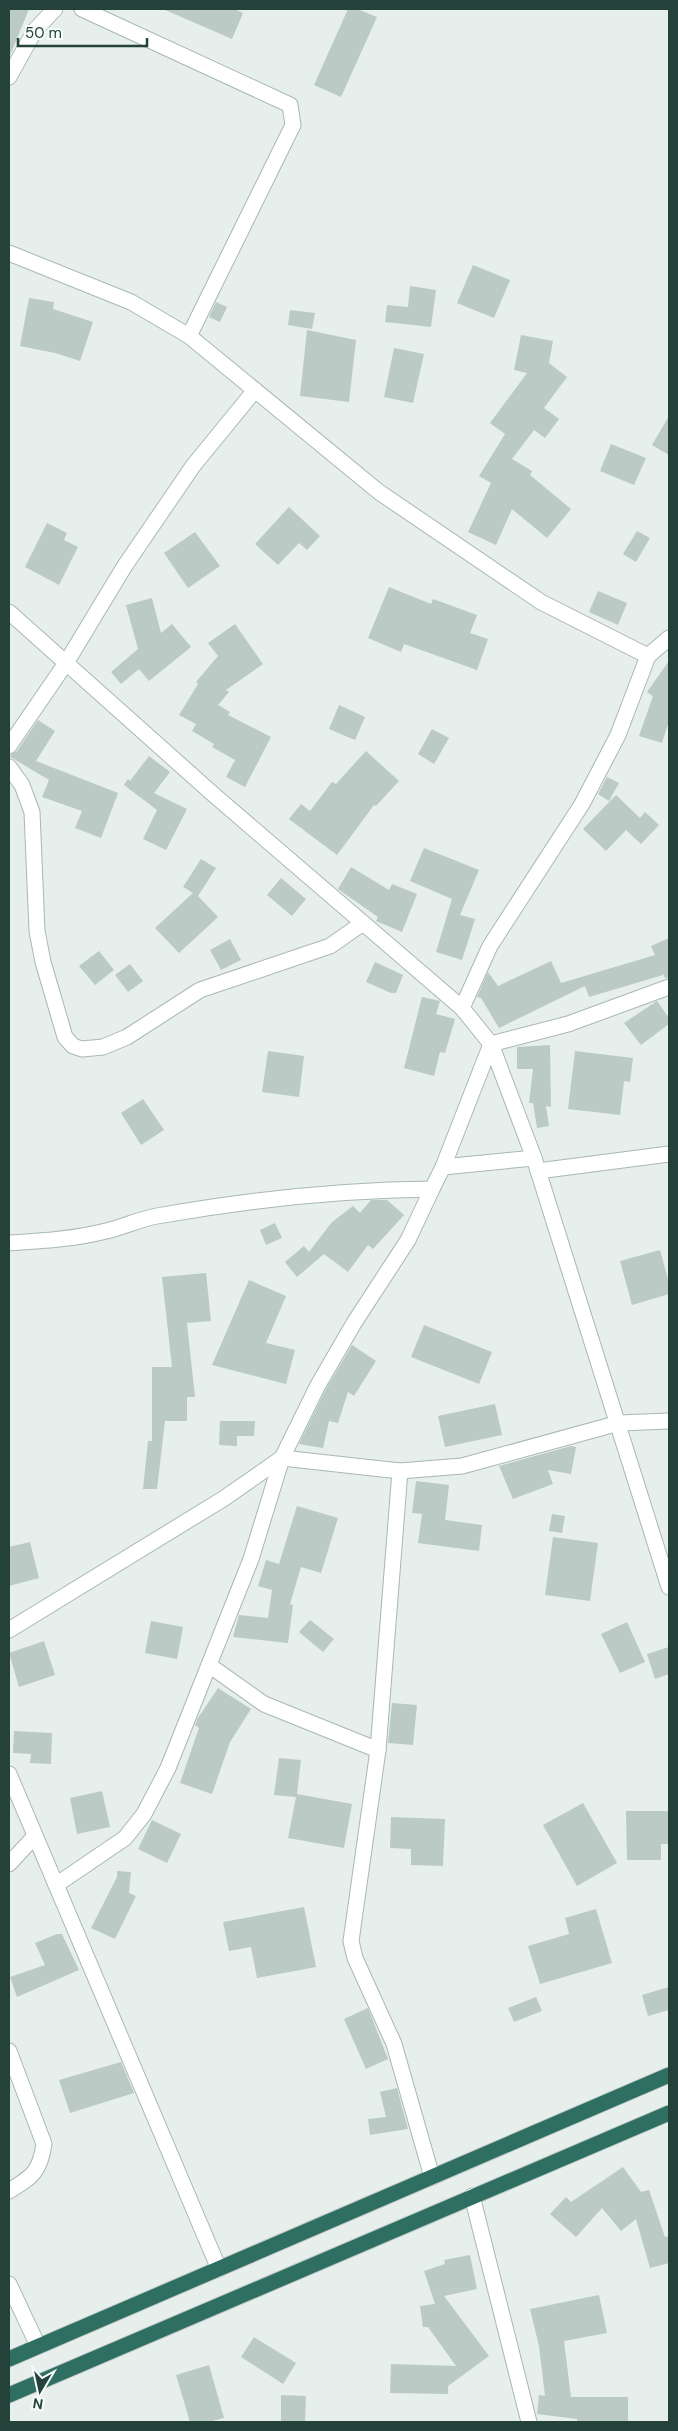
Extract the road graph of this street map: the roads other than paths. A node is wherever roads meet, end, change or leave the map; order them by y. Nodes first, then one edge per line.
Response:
1 (55, 9) edge
2 (82, 9) edge
3 (9, 77) edge
4 (9, 253) edge
5 (189, 336) junction
6 (255, 390) junction
7 (9, 612) edge
8 (669, 638) edge
9 (648, 656) junction
10 (66, 663) junction
11 (9, 746) edge
12 (9, 767) edge
13 (363, 923) junction
14 (669, 987) edge
15 (462, 1008) junction
16 (491, 1044) junction
17 (669, 1154) edge
18 (536, 1164) junction
19 (443, 1167) junction
20 (432, 1189) junction
21 (9, 1243) edge
22 (669, 1421) edge
23 (619, 1423) junction
24 (282, 1458) junction
25 (400, 1471) junction
26 (669, 1586) edge
27 (9, 1630) edge
28 (209, 1666) junction
29 (378, 1750) junction
30 (9, 1774) edge
31 (34, 1837) junction
32 (9, 1864) edge
33 (56, 1885) junction
34 (9, 2051) edge
35 (669, 2075) edge
36 (669, 2113) edge
37 (432, 2177) junction
38 (9, 2191) edge
39 (472, 2196) junction
40 (219, 2269) junction
41 (9, 2284) edge
42 (38, 2346) junction
43 (9, 2359) edge
44 (9, 2395) edge
45 (529, 2422) edge

1 - 3 street
2 - 5 street
4 - 5 street
5 - 6 street
6 - 9 street
6 - 10 street
7 - 10 street
8 - 9 street
9 - 15 street
10 - 11 street
10 - 13 street
12 - 13 street
13 - 15 street
14 - 16 street
15 - 16 street
16 - 18 street
16 - 19 street
17 - 18 street
18 - 19 street
18 - 23 street
19 - 20 street
20 - 21 street
20 - 24 street
22 - 23 street
23 - 25 street
23 - 26 street
24 - 25 street
24 - 27 street
24 - 28 street
25 - 29 street
28 - 29 street
28 - 33 street
29 - 37 street
30 - 31 street
31 - 32 street
31 - 33 street
33 - 40 street
34 - 38 street
35 - 37 highway
36 - 39 highway
37 - 40 highway
39 - 44 highway
39 - 45 street
40 - 42 highway
41 - 42 street
42 - 43 highway

